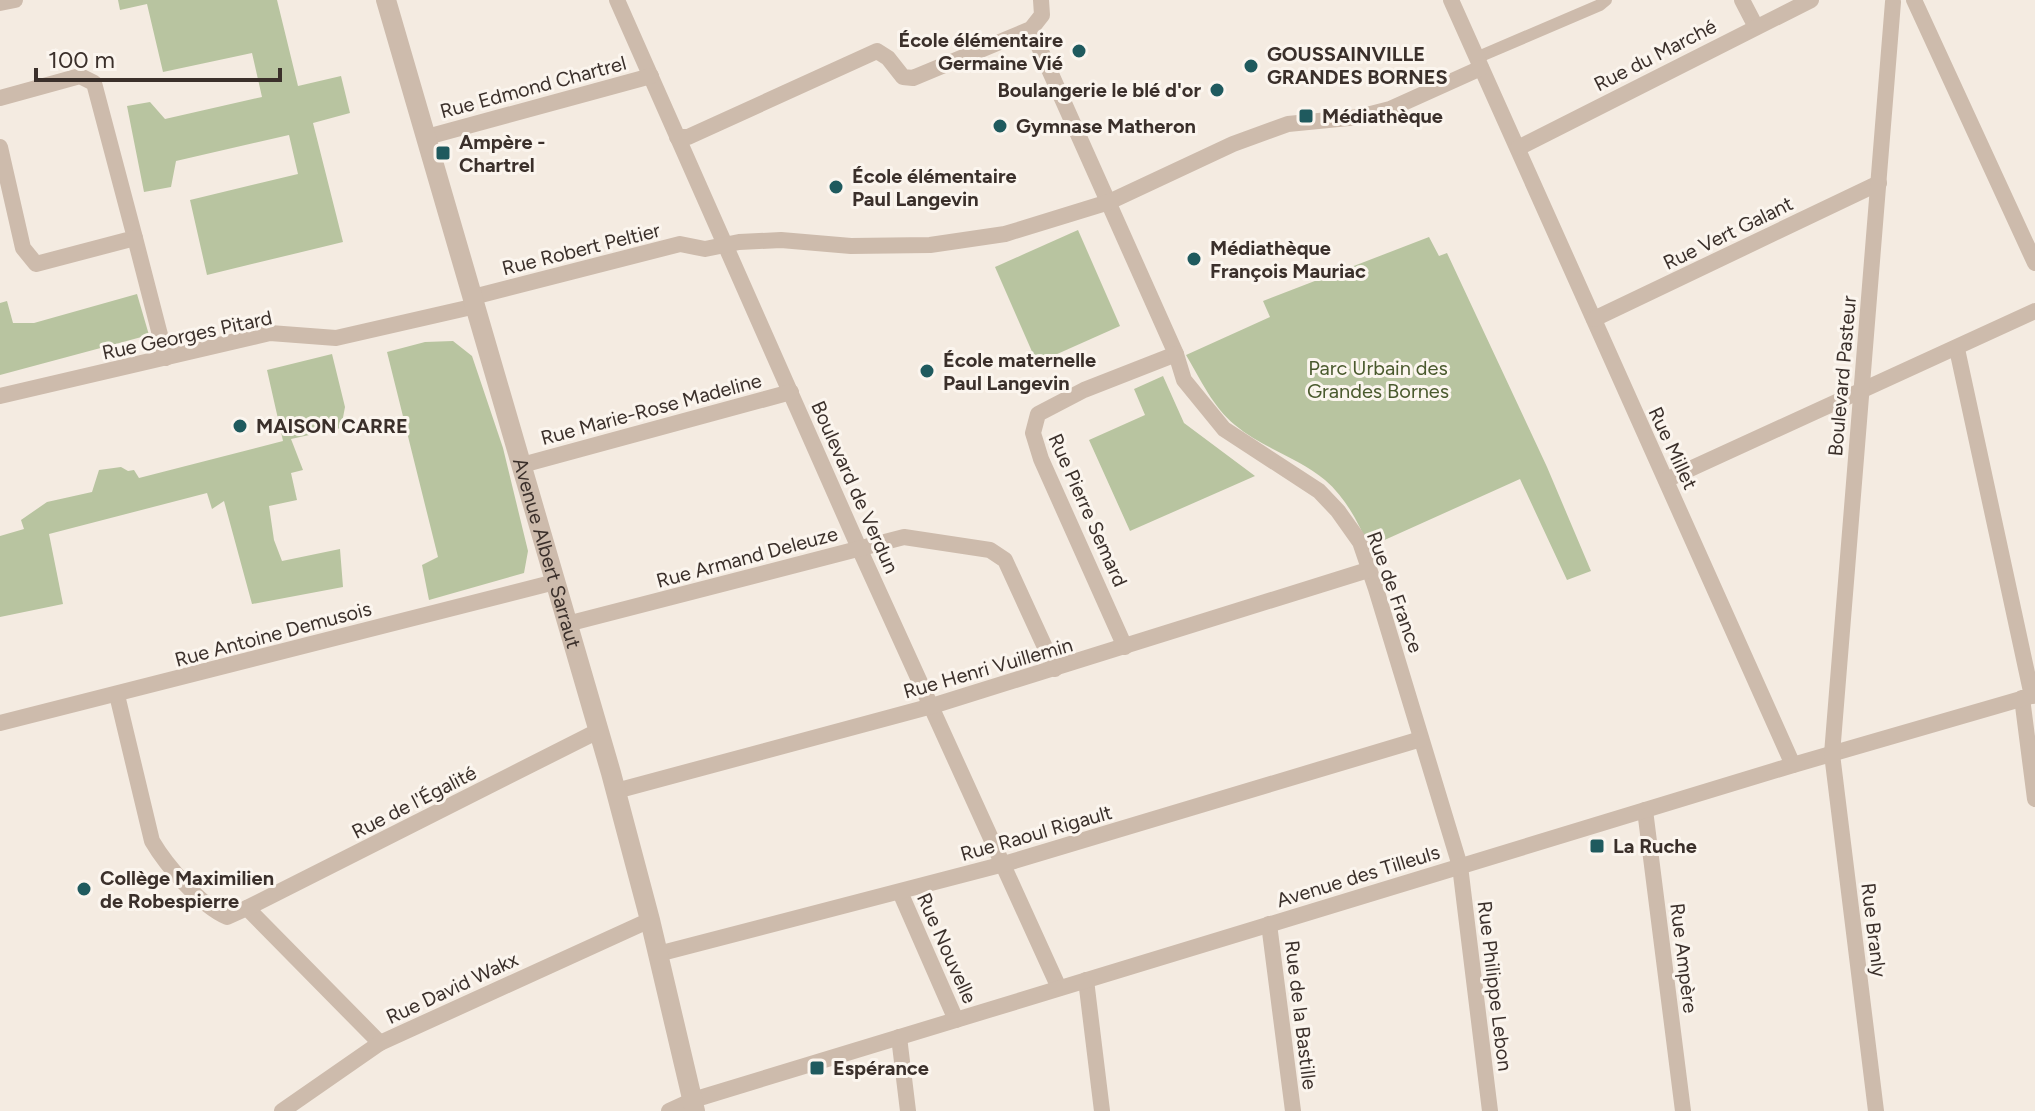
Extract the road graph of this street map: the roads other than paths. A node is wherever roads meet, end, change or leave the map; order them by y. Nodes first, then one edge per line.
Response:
1 (15, 0) edge
2 (617, 0) edge
3 (1041, 0) edge
4 (1451, 0) edge
5 (1606, 0) edge
6 (1742, 0) edge
7 (1811, 0) edge
8 (1914, 0) edge
9 (1893, 1) edge
10 (391, 2) edge
11 (0, 3) edge
12 (1756, 27) junction
13 (1031, 29) junction
14 (1478, 63) junction
15 (651, 76) junction
16 (0, 98) edge
17 (427, 137) junction
18 (677, 137) junction
19 (0, 147) edge
20 (1518, 148) junction
21 (4, 180) edge
22 (1879, 183) junction
23 (1109, 202) junction
24 (135, 238) junction
25 (725, 247) junction
26 (2035, 263) edge
27 (474, 302) junction
28 (2035, 311) edge
29 (1594, 319) junction
30 (1957, 349) junction
31 (1176, 354) junction
32 (166, 358) junction
33 (1861, 391) junction
34 (791, 392) junction
35 (0, 396) edge
36 (522, 465) junction
37 (1666, 480) junction
38 (859, 548) junction
39 (1368, 570) junction
40 (555, 582) junction
41 (567, 624) junction
42 (1125, 647) junction
43 (1055, 669) junction
44 (117, 695) junction
45 (2030, 696) edge
46 (932, 706) junction
47 (0, 723) edge
48 (598, 731) junction
49 (1421, 739) junction
50 (1832, 754) junction
51 (1793, 765) junction
52 (616, 791) junction
53 (2035, 799) edge
54 (1645, 810) junction
55 (1004, 864) junction
56 (1460, 866) junction
57 (900, 892) junction
58 (247, 908) junction
59 (650, 920) junction
60 (1269, 924) junction
61 (658, 954) junction
62 (1086, 980) junction
63 (1059, 988) junction
64 (956, 1020) junction
65 (899, 1037) junction
66 (380, 1043) junction
67 (694, 1106) edge
68 (282, 1111) edge
69 (669, 1111) edge
70 (908, 1111) edge
71 (1102, 1111) edge
72 (1293, 1111) edge
73 (1490, 1111) edge
74 (1683, 1111) edge
75 (1876, 1111) edge

1 - 11 street
2 - 15 street, Boulevard de Verdun
3 - 13 street
4 - 14 street, Rue Millet
5 - 14 street
6 - 12 street
7 - 12 street, Rue du Marché
8 - 26 street
9 - 22 street, Boulevard Pasteur
10 - 17 street, Avenue Albert Sarraut
12 - 20 street, Rue du Marché
13 - 18 street
13 - 23 street
14 - 20 street, Rue Millet
14 - 23 street, Rue Robert Peltier
15 - 17 street, Rue Edmond Chartrel
15 - 18 street, Boulevard de Verdun
16 - 24 street
17 - 27 street, Avenue Albert Sarraut
18 - 25 street, Boulevard de Verdun
19 - 21 street
20 - 29 street, Rue Millet
21 - 24 street
22 - 29 street, Rue Vert Galant
22 - 33 street, Boulevard Pasteur
23 - 25 street, Rue Robert Peltier
23 - 31 street
24 - 32 street
25 - 27 street, Rue Robert Peltier
25 - 34 street, Boulevard de Verdun
27 - 32 street, Rue Georges Pitard
27 - 36 street, Avenue Albert Sarraut
28 - 30 street
29 - 37 street, Rue Millet
30 - 33 street
30 - 45 street
31 - 39 street, Rue de France
31 - 42 street, Rue Pierre Semard
32 - 35 street, Rue Georges Pitard
33 - 37 street
33 - 50 street, Boulevard Pasteur
34 - 36 street, Rue Marie-Rose Madeline
34 - 38 street, Boulevard de Verdun
36 - 40 street, Avenue Albert Sarraut
37 - 51 street, Rue Millet
38 - 41 street, Rue Armand Deleuze
38 - 43 street, Rue Armand Deleuze
38 - 46 street, Boulevard de Verdun
39 - 42 street, Rue Henri Vuillemin
39 - 49 street, Rue de France
40 - 41 street, Avenue Albert Sarraut
40 - 44 street, Rue Antoine Demusois
41 - 48 street, Avenue Albert Sarraut
42 - 43 street, Rue Henri Vuillemin
43 - 46 street, Rue Henri Vuillemin
44 - 47 street, Rue Antoine Demusois
44 - 58 street
45 - 50 street, Avenue des Tilleuls
45 - 53 street
46 - 52 street, Rue Henri Vuillemin
46 - 55 street, Boulevard de Verdun
48 - 52 street, Avenue Albert Sarraut
48 - 58 street, Rue de l'Égalité
49 - 55 street, Rue Raoul Rigault
49 - 56 street, Rue de France
50 - 51 street, Avenue des Tilleuls
50 - 75 street, Rue Branly
51 - 54 street, Avenue des Tilleuls
52 - 59 street, Avenue Albert Sarraut
54 - 56 street, Avenue des Tilleuls
54 - 74 street, Rue Ampère
55 - 57 street, Rue Raoul Rigault
55 - 63 street, Boulevard de Verdun
56 - 60 street, Avenue des Tilleuls
56 - 73 street, Rue Philippe Lebon
57 - 61 street, Rue Raoul Rigault
57 - 64 street, Rue Nouvelle
58 - 66 street
59 - 61 street, Avenue Albert Sarraut
59 - 66 street, Rue David Wakx
60 - 62 street, Avenue des Tilleuls
60 - 72 street, Rue de la Bastille
61 - 67 street, Avenue Albert Sarraut
62 - 63 street, Avenue des Tilleuls
62 - 71 street
63 - 64 street, Avenue des Tilleuls
64 - 65 street, Avenue des Tilleuls
65 - 67 street, Avenue des Tilleuls
65 - 70 street
66 - 68 street, Rue David Wakx
67 - 69 street, Avenue des Tilleuls

